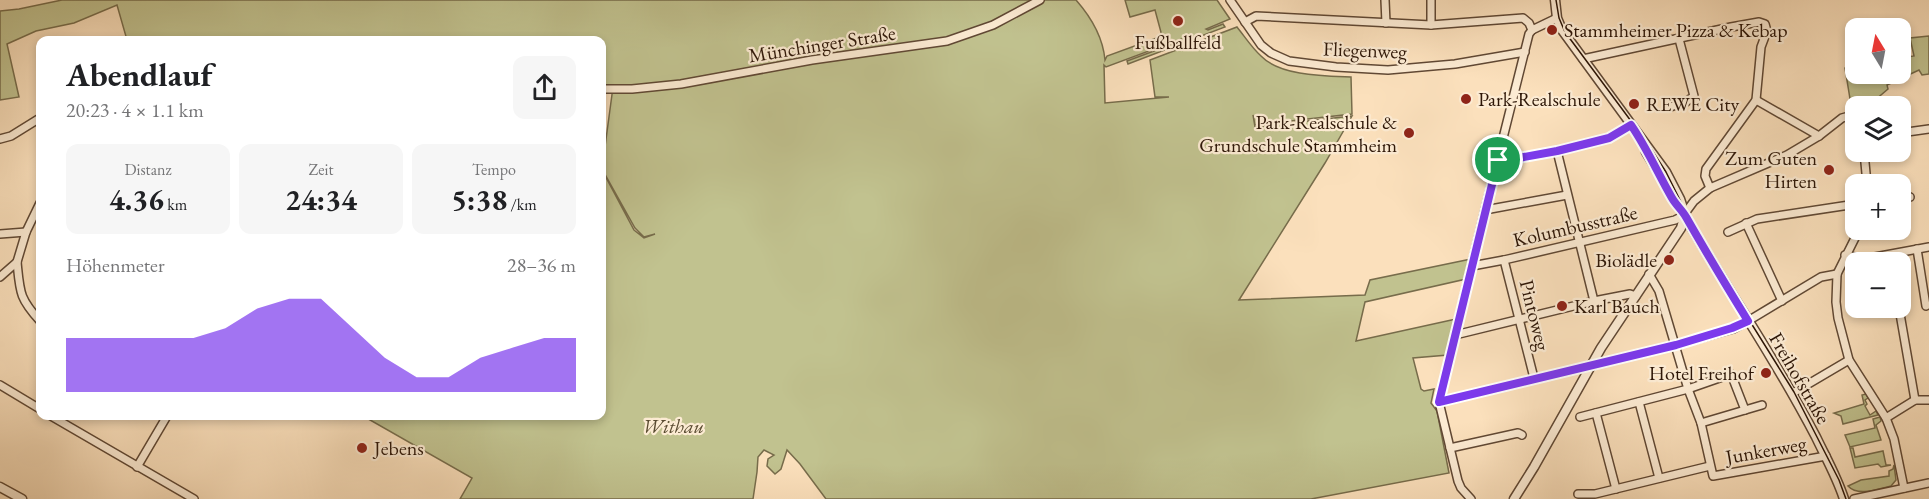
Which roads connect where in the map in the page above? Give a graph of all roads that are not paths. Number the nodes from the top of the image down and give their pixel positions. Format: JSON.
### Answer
{"nodes":[{"id":1,"x":1040,"y":0,"type":"edge"},
{"id":2,"x":1230,"y":0,"type":"edge"},
{"id":3,"x":1385,"y":0,"type":"edge"},
{"id":4,"x":1431,"y":0,"type":"edge"},
{"id":5,"x":1555,"y":0,"type":"edge"},
{"id":6,"x":1557,"y":18,"type":"junction"},
{"id":7,"x":1245,"y":22,"type":"junction"},
{"id":8,"x":1386,"y":23,"type":"junction"},
{"id":9,"x":1431,"y":25,"type":"junction"},
{"id":10,"x":1532,"y":30,"type":"junction"},
{"id":11,"x":1679,"y":39,"type":"junction"},
{"id":12,"x":1525,"y":52,"type":"junction"},
{"id":13,"x":1583,"y":59,"type":"junction"},
{"id":14,"x":606,"y":89,"type":"edge"},
{"id":15,"x":1756,"y":100,"type":"junction"},
{"id":16,"x":1667,"y":108,"type":"dead end"},
{"id":17,"x":1845,"y":117,"type":"edge"},
{"id":18,"x":36,"y":120,"type":"edge"},
{"id":19,"x":1631,"y":125,"type":"junction"},
{"id":20,"x":1929,"y":129,"type":"edge"},
{"id":21,"x":1911,"y":131,"type":"edge"},
{"id":22,"x":1819,"y":136,"type":"junction"},
{"id":23,"x":0,"y":139,"type":"edge"},
{"id":24,"x":1557,"y":151,"type":"junction"},
{"id":25,"x":1498,"y":160,"type":"junction"},
{"id":26,"x":1710,"y":188,"type":"junction"},
{"id":27,"x":1567,"y":195,"type":"junction"},
{"id":28,"x":1845,"y":206,"type":"edge"},
{"id":29,"x":1485,"y":210,"type":"junction"},
{"id":30,"x":36,"y":211,"type":"edge"},
{"id":31,"x":1685,"y":214,"type":"junction"},
{"id":32,"x":1746,"y":223,"type":"junction"},
{"id":33,"x":1691,"y":227,"type":"junction"},
{"id":34,"x":1681,"y":228,"type":"junction"},
{"id":35,"x":26,"y":232,"type":"junction"},
{"id":36,"x":1728,"y":232,"type":"dead end"},
{"id":37,"x":0,"y":234,"type":"edge"},
{"id":38,"x":1579,"y":242,"type":"junction"},
{"id":39,"x":1929,"y":246,"type":"edge"},
{"id":40,"x":1917,"y":249,"type":"junction"},
{"id":41,"x":1909,"y":252,"type":"edge"},
{"id":42,"x":1845,"y":255,"type":"edge"},
{"id":43,"x":1504,"y":260,"type":"junction"},
{"id":44,"x":17,"y":262,"type":"junction"},
{"id":45,"x":1472,"y":266,"type":"junction"},
{"id":46,"x":1649,"y":274,"type":"junction"},
{"id":47,"x":1836,"y":274,"type":"junction"},
{"id":48,"x":0,"y":278,"type":"edge"},
{"id":49,"x":1636,"y":296,"type":"junction"},
{"id":50,"x":1594,"y":301,"type":"junction"},
{"id":51,"x":1782,"y":301,"type":"junction"},
{"id":52,"x":1926,"y":306,"type":"dead end"},
{"id":53,"x":36,"y":316,"type":"edge"},
{"id":54,"x":1901,"y":318,"type":"edge"},
{"id":55,"x":1520,"y":320,"type":"junction"},
{"id":56,"x":1748,"y":321,"type":"junction"},
{"id":57,"x":1455,"y":335,"type":"junction"},
{"id":58,"x":1676,"y":345,"type":"junction"},
{"id":59,"x":1849,"y":360,"type":"junction"},
{"id":60,"x":1592,"y":365,"type":"junction"},
{"id":61,"x":1534,"y":378,"type":"junction"},
{"id":62,"x":0,"y":385,"type":"edge"},
{"id":63,"x":1688,"y":389,"type":"junction"},
{"id":64,"x":1792,"y":393,"type":"junction"},
{"id":65,"x":1915,"y":399,"type":"junction"},
{"id":66,"x":1929,"y":400,"type":"edge"},
{"id":67,"x":1439,"y":402,"type":"junction"},
{"id":68,"x":1639,"y":402,"type":"junction"},
{"id":69,"x":1762,"y":405,"type":"dead end"},
{"id":70,"x":36,"y":407,"type":"edge"},
{"id":71,"x":1745,"y":410,"type":"junction"},
{"id":72,"x":1596,"y":413,"type":"junction"},
{"id":73,"x":1580,"y":417,"type":"dead end"},
{"id":74,"x":1886,"y":418,"type":"junction"},
{"id":75,"x":58,"y":420,"type":"edge"},
{"id":76,"x":165,"y":420,"type":"edge"},
{"id":77,"x":1701,"y":423,"type":"junction"},
{"id":78,"x":1522,"y":435,"type":"dead end"},
{"id":79,"x":1450,"y":448,"type":"junction"},
{"id":80,"x":1826,"y":456,"type":"junction"},
{"id":81,"x":1710,"y":466,"type":"junction"},
{"id":82,"x":137,"y":467,"type":"junction"},
{"id":83,"x":1659,"y":478,"type":"junction"},
{"id":84,"x":1929,"y":483,"type":"edge"},
{"id":85,"x":0,"y":487,"type":"edge"},
{"id":86,"x":1904,"y":488,"type":"junction"},
{"id":87,"x":1616,"y":489,"type":"junction"},
{"id":88,"x":1578,"y":494,"type":"dead end"},
{"id":89,"x":22,"y":499,"type":"edge"},
{"id":90,"x":194,"y":499,"type":"edge"},
{"id":91,"x":1471,"y":499,"type":"edge"},
{"id":92,"x":1514,"y":499,"type":"edge"},
{"id":93,"x":1844,"y":499,"type":"edge"},
{"id":94,"x":1854,"y":499,"type":"edge"}],
"edges":[{"from":1,"to":14,"type":"street","name":"Münchinger Straße"},
{"from":2,"to":7,"type":"street","name":"Fliegenweg"},
{"from":3,"to":8,"type":"street"},
{"from":4,"to":9,"type":"street"},
{"from":5,"to":6,"type":"street","name":"Freihofstraße"},
{"from":6,"to":10,"type":"street"},
{"from":6,"to":13,"type":"street","name":"Freihofstraße"},
{"from":7,"to":8,"type":"street"},
{"from":7,"to":12,"type":"street","name":"Fliegenweg"},
{"from":8,"to":9,"type":"street"},
{"from":9,"to":10,"type":"street"},
{"from":10,"to":12,"type":"street"},
{"from":11,"to":13,"type":"street"},
{"from":11,"to":15,"type":"street"},
{"from":11,"to":16,"type":"street"},
{"from":12,"to":25,"type":"street"},
{"from":13,"to":19,"type":"street","name":"Freihofstraße"},
{"from":15,"to":22,"type":"street"},
{"from":15,"to":26,"type":"street"},
{"from":17,"to":22,"type":"street"},
{"from":18,"to":23,"type":"street"},
{"from":19,"to":24,"type":"street"},
{"from":19,"to":31,"type":"street","name":"Freihofstraße"},
{"from":20,"to":21,"type":"street"},
{"from":22,"to":26,"type":"street"},
{"from":24,"to":25,"type":"street"},
{"from":24,"to":27,"type":"street"},
{"from":25,"to":29,"type":"street"},
{"from":26,"to":31,"type":"street"},
{"from":27,"to":29,"type":"street"},
{"from":27,"to":38,"type":"street"},
{"from":28,"to":32,"type":"street"},
{"from":29,"to":45,"type":"street"},
{"from":30,"to":35,"type":"street"},
{"from":31,"to":33,"type":"street","name":"Freihofstraße"},
{"from":31,"to":34,"type":"street"},
{"from":31,"to":38,"type":"street","name":"Kolumbusstraße"},
{"from":32,"to":36,"type":"street"},
{"from":32,"to":51,"type":"street"},
{"from":33,"to":34,"type":"street"},
{"from":33,"to":56,"type":"street","name":"Freihofstraße"},
{"from":34,"to":46,"type":"street"},
{"from":35,"to":37,"type":"street"},
{"from":35,"to":44,"type":"street"},
{"from":38,"to":43,"type":"street","name":"Kolumbusstraße"},
{"from":38,"to":50,"type":"street"},
{"from":39,"to":40,"type":"street"},
{"from":40,"to":41,"type":"street"},
{"from":40,"to":52,"type":"street"},
{"from":42,"to":47,"type":"street"},
{"from":43,"to":45,"type":"street","name":"Kolumbusstraße"},
{"from":43,"to":55,"type":"street","name":"Pintoweg"},
{"from":44,"to":48,"type":"street"},
{"from":44,"to":53,"type":"street"},
{"from":45,"to":57,"type":"street"},
{"from":46,"to":49,"type":"street"},
{"from":46,"to":58,"type":"street"},
{"from":47,"to":51,"type":"street"},
{"from":47,"to":59,"type":"street"},
{"from":49,"to":50,"type":"street"},
{"from":49,"to":60,"type":"street"},
{"from":50,"to":55,"type":"street"},
{"from":51,"to":56,"type":"street"},
{"from":54,"to":65,"type":"street"},
{"from":55,"to":57,"type":"street"},
{"from":55,"to":61,"type":"street","name":"Pintoweg"},
{"from":56,"to":58,"type":"street"},
{"from":56,"to":64,"type":"street","name":"Freihofstraße"},
{"from":57,"to":67,"type":"street"},
{"from":58,"to":60,"type":"street"},
{"from":58,"to":63,"type":"street"},
{"from":59,"to":64,"type":"street"},
{"from":59,"to":74,"type":"street"},
{"from":60,"to":61,"type":"street"},
{"from":60,"to":92,"type":"street"},
{"from":61,"to":67,"type":"street"},
{"from":62,"to":70,"type":"street"},
{"from":63,"to":68,"type":"street"},
{"from":63,"to":71,"type":"street"},
{"from":63,"to":77,"type":"street"},
{"from":64,"to":80,"type":"street","name":"Freihofstraße"},
{"from":65,"to":66,"type":"street"},
{"from":65,"to":74,"type":"street"},
{"from":67,"to":79,"type":"street"},
{"from":68,"to":72,"type":"street"},
{"from":68,"to":83,"type":"street"},
{"from":69,"to":71,"type":"street"},
{"from":71,"to":77,"type":"street"},
{"from":72,"to":73,"type":"street"},
{"from":72,"to":87,"type":"street"},
{"from":74,"to":86,"type":"street"},
{"from":75,"to":82,"type":"street"},
{"from":76,"to":82,"type":"street"},
{"from":77,"to":81,"type":"street"},
{"from":78,"to":79,"type":"street"},
{"from":79,"to":91,"type":"street"},
{"from":80,"to":81,"type":"street","name":"Junkerweg"},
{"from":80,"to":93,"type":"street","name":"Freihofstraße"},
{"from":81,"to":83,"type":"street"},
{"from":82,"to":90,"type":"street"},
{"from":83,"to":87,"type":"street"},
{"from":84,"to":86,"type":"street"},
{"from":85,"to":89,"type":"street"},
{"from":86,"to":94,"type":"street"},
{"from":87,"to":88,"type":"street"}]}
